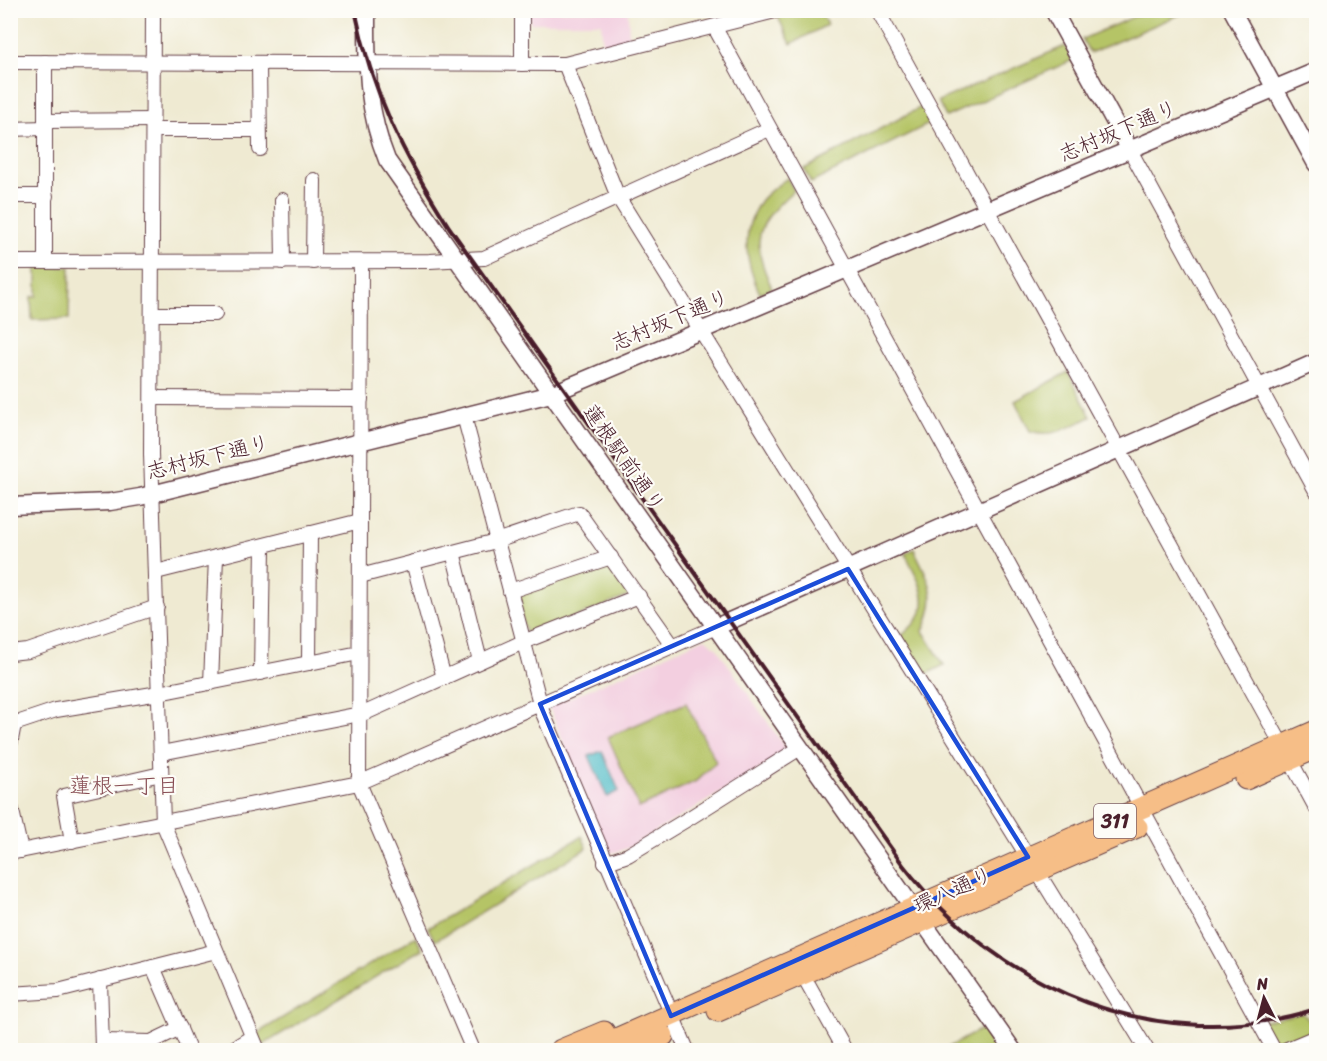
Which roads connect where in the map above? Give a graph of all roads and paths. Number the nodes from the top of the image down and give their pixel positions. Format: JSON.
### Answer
{"nodes":[{"id":1,"x":153,"y":10,"type":"edge"},
{"id":2,"x":367,"y":10,"type":"edge"},
{"id":3,"x":522,"y":10,"type":"edge"},
{"id":4,"x":779,"y":10,"type":"edge"},
{"id":5,"x":878,"y":10,"type":"edge"},
{"id":6,"x":1053,"y":10,"type":"edge"},
{"id":7,"x":1232,"y":10,"type":"edge"},
{"id":8,"x":715,"y":28,"type":"junction"},
{"id":9,"x":10,"y":62,"type":"edge"},
{"id":10,"x":45,"y":62,"type":"junction"},
{"id":11,"x":152,"y":63,"type":"junction"},
{"id":12,"x":259,"y":63,"type":"junction"},
{"id":13,"x":367,"y":64,"type":"junction"},
{"id":14,"x":522,"y":64,"type":"junction"},
{"id":15,"x":565,"y":64,"type":"junction"},
{"id":16,"x":1317,"y":71,"type":"edge"},
{"id":17,"x":1275,"y":89,"type":"junction"},
{"id":18,"x":45,"y":125,"type":"junction"},
{"id":19,"x":153,"y":125,"type":"junction"},
{"id":20,"x":10,"y":129,"type":"edge"},
{"id":21,"x":769,"y":129,"type":"junction"},
{"id":22,"x":259,"y":130,"type":"junction"},
{"id":23,"x":260,"y":149,"type":"dead end"},
{"id":24,"x":1130,"y":150,"type":"junction"},
{"id":25,"x":1317,"y":164,"type":"edge"},
{"id":26,"x":314,"y":180,"type":"dead end"},
{"id":27,"x":10,"y":196,"type":"edge"},
{"id":28,"x":46,"y":196,"type":"junction"},
{"id":29,"x":618,"y":197,"type":"junction"},
{"id":30,"x":282,"y":200,"type":"dead end"},
{"id":31,"x":988,"y":210,"type":"junction"},
{"id":32,"x":458,"y":261,"type":"junction"},
{"id":33,"x":10,"y":262,"type":"edge"},
{"id":34,"x":45,"y":262,"type":"junction"},
{"id":35,"x":152,"y":262,"type":"junction"},
{"id":36,"x":283,"y":262,"type":"junction"},
{"id":37,"x":313,"y":262,"type":"junction"},
{"id":38,"x":361,"y":262,"type":"junction"},
{"id":39,"x":846,"y":271,"type":"junction"},
{"id":40,"x":152,"y":314,"type":"junction"},
{"id":41,"x":215,"y":314,"type":"dead end"},
{"id":42,"x":701,"y":332,"type":"junction"},
{"id":43,"x":1317,"y":362,"type":"edge"},
{"id":44,"x":1260,"y":387,"type":"junction"},
{"id":45,"x":552,"y":394,"type":"junction"},
{"id":46,"x":152,"y":398,"type":"junction"},
{"id":47,"x":361,"y":399,"type":"junction"},
{"id":48,"x":464,"y":416,"type":"junction"},
{"id":49,"x":359,"y":442,"type":"junction"},
{"id":50,"x":1119,"y":449,"type":"junction"},
{"id":51,"x":1317,"y":491,"type":"edge"},
{"id":52,"x":152,"y":494,"type":"junction"},
{"id":53,"x":10,"y":506,"type":"edge"},
{"id":54,"x":979,"y":511,"type":"junction"},
{"id":55,"x":360,"y":521,"type":"junction"},
{"id":56,"x":310,"y":533,"type":"junction"},
{"id":57,"x":496,"y":541,"type":"junction"},
{"id":58,"x":263,"y":546,"type":"junction"},
{"id":59,"x":453,"y":552,"type":"junction"},
{"id":60,"x":216,"y":557,"type":"junction"},
{"id":61,"x":611,"y":557,"type":"junction"},
{"id":62,"x":413,"y":562,"type":"junction"},
{"id":63,"x":848,"y":569,"type":"junction"},
{"id":64,"x":156,"y":572,"type":"junction"},
{"id":65,"x":360,"y":576,"type":"junction"},
{"id":66,"x":510,"y":591,"type":"junction"},
{"id":67,"x":639,"y":596,"type":"junction"},
{"id":68,"x":157,"y":607,"type":"junction"},
{"id":69,"x":716,"y":627,"type":"junction"},
{"id":70,"x":523,"y":642,"type":"junction"},
{"id":71,"x":673,"y":646,"type":"junction"},
{"id":72,"x":10,"y":653,"type":"edge"},
{"id":73,"x":359,"y":653,"type":"junction"},
{"id":74,"x":480,"y":661,"type":"junction"},
{"id":75,"x":309,"y":663,"type":"junction"},
{"id":76,"x":261,"y":673,"type":"junction"},
{"id":77,"x":444,"y":678,"type":"junction"},
{"id":78,"x":212,"y":683,"type":"junction"},
{"id":79,"x":159,"y":693,"type":"junction"},
{"id":80,"x":540,"y":704,"type":"junction"},
{"id":81,"x":358,"y":713,"type":"junction"},
{"id":82,"x":1317,"y":731,"type":"edge"},
{"id":83,"x":10,"y":745,"type":"edge"},
{"id":84,"x":800,"y":748,"type":"junction"},
{"id":85,"x":1317,"y":748,"type":"edge"},
{"id":86,"x":161,"y":753,"type":"junction"},
{"id":87,"x":1286,"y":753,"type":"junction"},
{"id":88,"x":161,"y":774,"type":"junction"},
{"id":89,"x":359,"y":783,"type":"junction"},
{"id":90,"x":10,"y":802,"type":"edge"},
{"id":91,"x":1317,"y":808,"type":"edge"},
{"id":92,"x":1145,"y":815,"type":"junction"},
{"id":93,"x":163,"y":823,"type":"junction"},
{"id":94,"x":72,"y":841,"type":"junction"},
{"id":95,"x":16,"y":852,"type":"edge"},
{"id":96,"x":605,"y":863,"type":"junction"},
{"id":97,"x":1032,"y":864,"type":"junction"},
{"id":98,"x":918,"y":915,"type":"junction"},
{"id":99,"x":216,"y":951,"type":"junction"},
{"id":100,"x":153,"y":967,"type":"junction"},
{"id":101,"x":803,"y":975,"type":"junction"},
{"id":102,"x":100,"y":980,"type":"junction"},
{"id":103,"x":10,"y":994,"type":"edge"},
{"id":104,"x":673,"y":1026,"type":"junction"},
{"id":105,"x":180,"y":1028,"type":"junction"},
{"id":106,"x":1317,"y":1037,"type":"edge"},
{"id":107,"x":255,"y":1044,"type":"edge"},
{"id":108,"x":102,"y":1046,"type":"edge"},
{"id":109,"x":189,"y":1050,"type":"edge"},
{"id":110,"x":231,"y":1050,"type":"edge"},
{"id":111,"x":473,"y":1050,"type":"edge"},
{"id":112,"x":561,"y":1050,"type":"edge"},
{"id":113,"x":591,"y":1050,"type":"edge"},
{"id":114,"x":628,"y":1050,"type":"edge"},
{"id":115,"x":645,"y":1050,"type":"edge"},
{"id":116,"x":687,"y":1050,"type":"edge"},
{"id":117,"x":845,"y":1050,"type":"edge"},
{"id":118,"x":1013,"y":1050,"type":"edge"},
{"id":119,"x":1147,"y":1050,"type":"edge"},
{"id":120,"x":1274,"y":1050,"type":"edge"},
{"id":121,"x":1285,"y":1050,"type":"edge"}],
"edges":[{"from":1,"to":11,"type":"street"},
{"from":2,"to":13,"type":"street","name":"蓮根駅前通り"},
{"from":3,"to":14,"type":"street"},
{"from":4,"to":8,"type":"street"},
{"from":5,"to":31,"type":"street"},
{"from":6,"to":24,"type":"street"},
{"from":7,"to":17,"type":"street"},
{"from":8,"to":15,"type":"street"},
{"from":8,"to":21,"type":"street"},
{"from":9,"to":10,"type":"street"},
{"from":10,"to":11,"type":"street"},
{"from":10,"to":18,"type":"street"},
{"from":11,"to":12,"type":"street"},
{"from":11,"to":19,"type":"street"},
{"from":12,"to":13,"type":"street"},
{"from":12,"to":22,"type":"street"},
{"from":13,"to":14,"type":"street"},
{"from":13,"to":32,"type":"street","name":"蓮根駅前通り"},
{"from":14,"to":15,"type":"street"},
{"from":15,"to":29,"type":"street"},
{"from":16,"to":17,"type":"street","name":"志村坂下通り"},
{"from":17,"to":24,"type":"street","name":"志村坂下通り"},
{"from":17,"to":25,"type":"street"},
{"from":18,"to":19,"type":"street"},
{"from":18,"to":20,"type":"street"},
{"from":18,"to":28,"type":"street"},
{"from":19,"to":22,"type":"street"},
{"from":19,"to":35,"type":"street"},
{"from":21,"to":29,"type":"street"},
{"from":21,"to":39,"type":"street"},
{"from":22,"to":23,"type":"street"},
{"from":24,"to":31,"type":"street","name":"志村坂下通り"},
{"from":24,"to":44,"type":"street"},
{"from":26,"to":37,"type":"street"},
{"from":27,"to":28,"type":"street"},
{"from":28,"to":34,"type":"street"},
{"from":29,"to":32,"type":"street"},
{"from":29,"to":42,"type":"street"},
{"from":30,"to":36,"type":"street"},
{"from":31,"to":39,"type":"street","name":"志村坂下通り"},
{"from":31,"to":50,"type":"street"},
{"from":32,"to":38,"type":"street"},
{"from":32,"to":45,"type":"street","name":"蓮根駅前通り"},
{"from":33,"to":34,"type":"street"},
{"from":34,"to":35,"type":"street"},
{"from":35,"to":36,"type":"street"},
{"from":35,"to":40,"type":"street"},
{"from":36,"to":37,"type":"street"},
{"from":37,"to":38,"type":"street"},
{"from":38,"to":47,"type":"street"},
{"from":39,"to":42,"type":"street","name":"志村坂下通り"},
{"from":39,"to":54,"type":"street"},
{"from":40,"to":41,"type":"street"},
{"from":40,"to":46,"type":"street"},
{"from":42,"to":45,"type":"street","name":"志村坂下通り"},
{"from":42,"to":63,"type":"street"},
{"from":43,"to":44,"type":"street"},
{"from":44,"to":50,"type":"street"},
{"from":44,"to":51,"type":"street"},
{"from":45,"to":48,"type":"street","name":"志村坂下通り"},
{"from":45,"to":69,"type":"street","name":"蓮根駅前通り"},
{"from":46,"to":47,"type":"street"},
{"from":46,"to":52,"type":"street"},
{"from":47,"to":49,"type":"street"},
{"from":48,"to":49,"type":"street","name":"志村坂下通り"},
{"from":48,"to":57,"type":"street"},
{"from":49,"to":52,"type":"street","name":"志村坂下通り"},
{"from":49,"to":55,"type":"street"},
{"from":50,"to":54,"type":"street"},
{"from":50,"to":87,"type":"street"},
{"from":52,"to":53,"type":"street","name":"志村坂下通り"},
{"from":52,"to":64,"type":"street"},
{"from":54,"to":63,"type":"street"},
{"from":54,"to":92,"type":"street"},
{"from":55,"to":56,"type":"street"},
{"from":55,"to":65,"type":"street"},
{"from":56,"to":58,"type":"street"},
{"from":56,"to":75,"type":"street"},
{"from":57,"to":59,"type":"street"},
{"from":57,"to":61,"type":"street"},
{"from":57,"to":66,"type":"street"},
{"from":58,"to":60,"type":"street"},
{"from":58,"to":76,"type":"street"},
{"from":59,"to":62,"type":"street"},
{"from":59,"to":74,"type":"street"},
{"from":60,"to":64,"type":"street"},
{"from":60,"to":78,"type":"street"},
{"from":61,"to":66,"type":"street"},
{"from":61,"to":67,"type":"street"},
{"from":62,"to":65,"type":"street"},
{"from":62,"to":77,"type":"street"},
{"from":63,"to":69,"type":"street"},
{"from":63,"to":97,"type":"street"},
{"from":64,"to":68,"type":"street"},
{"from":65,"to":73,"type":"street"},
{"from":66,"to":70,"type":"street"},
{"from":67,"to":70,"type":"street"},
{"from":67,"to":71,"type":"street"},
{"from":68,"to":72,"type":"street"},
{"from":68,"to":79,"type":"street"},
{"from":69,"to":71,"type":"street"},
{"from":69,"to":84,"type":"street","name":"蓮根駅前通り"},
{"from":70,"to":74,"type":"street"},
{"from":70,"to":80,"type":"street"},
{"from":71,"to":80,"type":"street"},
{"from":73,"to":75,"type":"street"},
{"from":73,"to":81,"type":"street"},
{"from":74,"to":77,"type":"street"},
{"from":75,"to":76,"type":"street"},
{"from":76,"to":78,"type":"street"},
{"from":77,"to":81,"type":"street"},
{"from":78,"to":79,"type":"street"},
{"from":79,"to":83,"type":"street"},
{"from":79,"to":86,"type":"street"},
{"from":80,"to":89,"type":"street"},
{"from":80,"to":96,"type":"street"},
{"from":81,"to":86,"type":"street"},
{"from":81,"to":89,"type":"street"},
{"from":82,"to":87,"type":"main road","name":"環八通り","number":"311"},
{"from":84,"to":96,"type":"street"},
{"from":84,"to":98,"type":"street","name":"蓮根駅前通り"},
{"from":85,"to":87,"type":"main road","name":"環八通り","number":"311"},
{"from":86,"to":88,"type":"street"},
{"from":87,"to":91,"type":"street"},
{"from":87,"to":92,"type":"main road","name":"環八通り","number":"311"},
{"from":88,"to":93,"type":"street"},
{"from":88,"to":94,"type":"street"},
{"from":89,"to":93,"type":"street"},
{"from":89,"to":111,"type":"street"},
{"from":90,"to":95,"type":"street"},
{"from":92,"to":97,"type":"main road","name":"環八通り","number":"311"},
{"from":92,"to":120,"type":"street"},
{"from":93,"to":94,"type":"street"},
{"from":93,"to":99,"type":"street"},
{"from":94,"to":95,"type":"street"},
{"from":96,"to":104,"type":"street"},
{"from":97,"to":98,"type":"main road","name":"環八通り","number":"311"},
{"from":97,"to":119,"type":"street"},
{"from":98,"to":101,"type":"main road","name":"環八通り","number":"311"},
{"from":98,"to":104,"type":"main road","name":"環八通り","number":"311"},
{"from":98,"to":118,"type":"street","name":"蓮根駅前通り"},
{"from":99,"to":100,"type":"street"},
{"from":99,"to":107,"type":"street"},
{"from":100,"to":102,"type":"street"},
{"from":100,"to":105,"type":"street"},
{"from":101,"to":104,"type":"main road","name":"環八通り","number":"311"},
{"from":101,"to":117,"type":"street"},
{"from":102,"to":103,"type":"street"},
{"from":102,"to":108,"type":"street"},
{"from":104,"to":112,"type":"main road"},
{"from":104,"to":113,"type":"main road","name":"環八通り","number":"311"},
{"from":104,"to":114,"type":"main road","name":"環八通り","number":"311"},
{"from":104,"to":115,"type":"main road"},
{"from":104,"to":116,"type":"street"},
{"from":105,"to":108,"type":"street"},
{"from":105,"to":109,"type":"street"},
{"from":106,"to":121,"type":"street"},
{"from":107,"to":110,"type":"street"}]}
